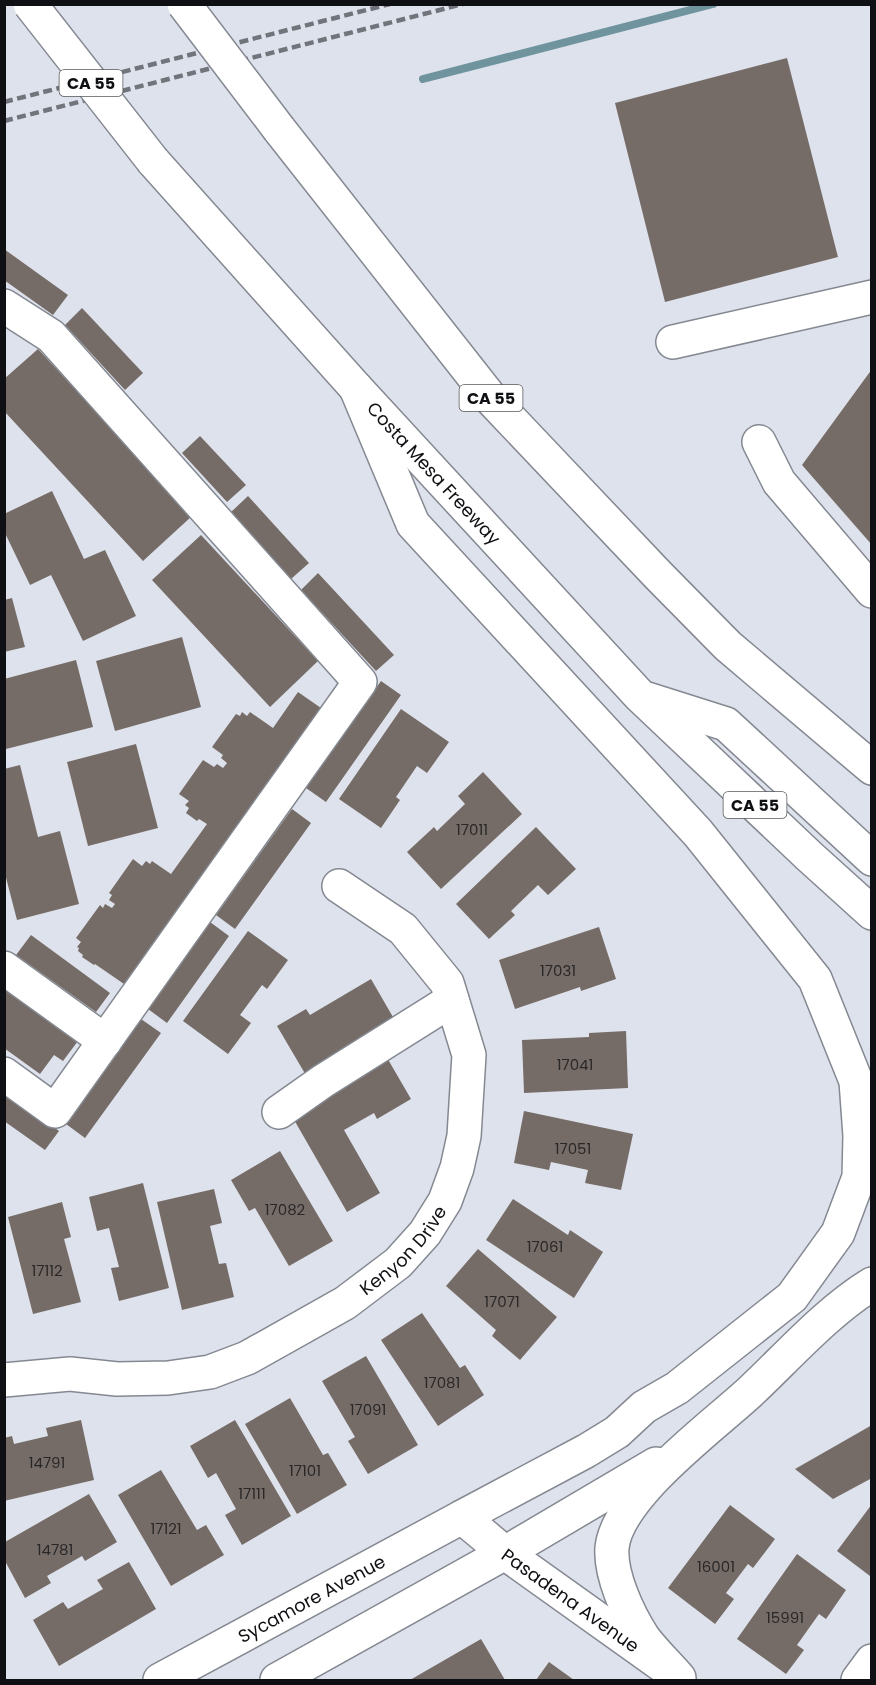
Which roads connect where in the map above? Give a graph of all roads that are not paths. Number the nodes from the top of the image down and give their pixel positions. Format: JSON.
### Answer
{"nodes":[{"id":1,"x":30,"y":4,"type":"edge"},
{"id":2,"x":184,"y":4,"type":"edge"},
{"id":3,"x":872,"y":297,"type":"edge"},
{"id":4,"x":4,"y":306,"type":"edge"},
{"id":5,"x":673,"y":342,"type":"dead end"},
{"id":6,"x":356,"y":388,"type":"junction"},
{"id":7,"x":759,"y":442,"type":"dead end"},
{"id":8,"x":872,"y":591,"type":"edge"},
{"id":9,"x":728,"y":646,"type":"junction"},
{"id":10,"x":640,"y":696,"type":"junction"},
{"id":11,"x":872,"y":744,"type":"edge"},
{"id":12,"x":872,"y":768,"type":"edge"},
{"id":13,"x":872,"y":859,"type":"edge"},
{"id":14,"x":339,"y":886,"type":"dead end"},
{"id":15,"x":872,"y":913,"type":"edge"},
{"id":16,"x":4,"y":968,"type":"edge"},
{"id":17,"x":452,"y":999,"type":"junction"},
{"id":18,"x":105,"y":1041,"type":"junction"},
{"id":19,"x":4,"y":1074,"type":"edge"},
{"id":20,"x":279,"y":1112,"type":"dead end"},
{"id":21,"x":872,"y":1284,"type":"edge"},
{"id":22,"x":4,"y":1380,"type":"edge"},
{"id":23,"x":684,"y":1447,"type":"junction"},
{"id":24,"x":462,"y":1517,"type":"junction"},
{"id":25,"x":505,"y":1553,"type":"junction"},
{"id":26,"x":872,"y":1661,"type":"edge"},
{"id":27,"x":681,"y":1679,"type":"edge"},
{"id":28,"x":160,"y":1680,"type":"edge"},
{"id":29,"x":277,"y":1680,"type":"edge"},
{"id":30,"x":858,"y":1680,"type":"edge"}],
"edges":[{"from":1,"to":6,"type":"main road","name":"Costa Mesa Freeway","number":"CA 55","bridge":true},
{"from":2,"to":9,"type":"main road","number":"CA 55","bridge":true},
{"from":3,"to":5,"type":"main road"},
{"from":4,"to":18,"type":"main road"},
{"from":6,"to":10,"type":"main road","name":"Costa Mesa Freeway","number":"CA 55"},
{"from":6,"to":24,"type":"main road","name":"Sycamore Avenue"},
{"from":7,"to":8,"type":"main road"},
{"from":9,"to":11,"type":"main road"},
{"from":9,"to":12,"type":"main road","number":"CA 55"},
{"from":10,"to":13,"type":"main road","number":"CA 55"},
{"from":10,"to":15,"type":"main road","name":"Costa Mesa Freeway","number":"CA 55"},
{"from":14,"to":17,"type":"main road","name":"Kenyon Drive"},
{"from":16,"to":18,"type":"main road"},
{"from":17,"to":20,"type":"main road"},
{"from":17,"to":22,"type":"main road","name":"Kenyon Drive"},
{"from":18,"to":19,"type":"main road"},
{"from":21,"to":23,"type":"main road"},
{"from":23,"to":25,"type":"main road"},
{"from":23,"to":27,"type":"main road"},
{"from":24,"to":25,"type":"main road","name":"Pasadena Avenue"},
{"from":24,"to":28,"type":"main road","name":"Sycamore Avenue"},
{"from":25,"to":27,"type":"main road","name":"Pasadena Avenue"},
{"from":25,"to":29,"type":"main road"},
{"from":26,"to":30,"type":"main road"}]}
